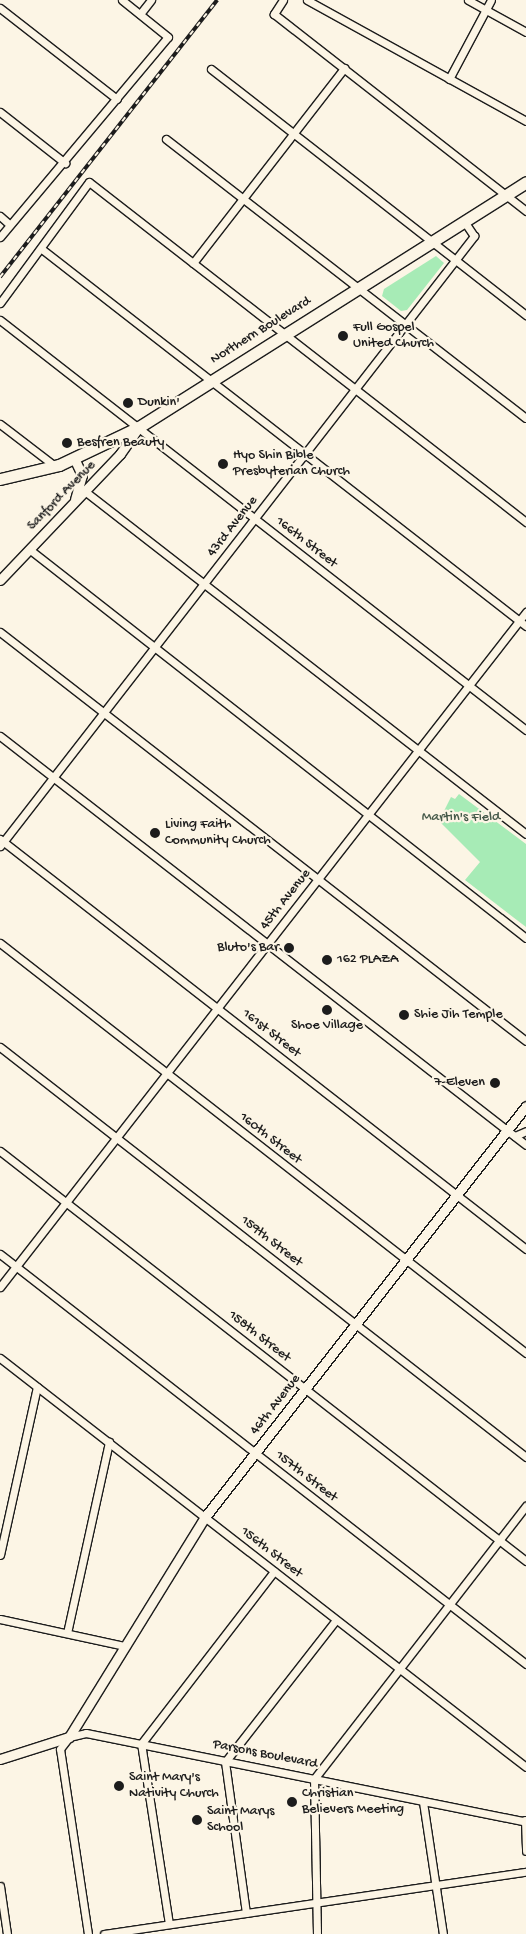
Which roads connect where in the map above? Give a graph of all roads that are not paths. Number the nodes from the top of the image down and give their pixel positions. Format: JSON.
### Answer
{"nodes":[{"id":1,"x":122,"y":0,"type":"edge"},
{"id":2,"x":151,"y":0,"type":"edge"},
{"id":3,"x":283,"y":0,"type":"edge"},
{"id":4,"x":308,"y":0,"type":"edge"},
{"id":5,"x":468,"y":0,"type":"edge"},
{"id":6,"x":491,"y":0,"type":"edge"},
{"id":7,"x":0,"y":8,"type":"edge"},
{"id":8,"x":486,"y":10,"type":"junction"},
{"id":9,"x":140,"y":14,"type":"junction"},
{"id":10,"x":526,"y":32,"type":"edge"},
{"id":11,"x":344,"y":68,"type":"junction"},
{"id":12,"x":211,"y":69,"type":"dead end"},
{"id":13,"x":449,"y":79,"type":"junction"},
{"id":14,"x":117,"y":99,"type":"junction"},
{"id":15,"x":0,"y":112,"type":"edge"},
{"id":16,"x":526,"y":121,"type":"edge"},
{"id":17,"x":294,"y":134,"type":"junction"},
{"id":18,"x":166,"y":138,"type":"dead end"},
{"id":19,"x":65,"y":163,"type":"junction"},
{"id":20,"x":526,"y":182,"type":"edge"},
{"id":21,"x":506,"y":195,"type":"junction"},
{"id":22,"x":243,"y":198,"type":"junction"},
{"id":23,"x":526,"y":210,"type":"edge"},
{"id":24,"x":0,"y":216,"type":"edge"},
{"id":25,"x":464,"y":221,"type":"junction"},
{"id":26,"x":10,"y":225,"type":"junction"},
{"id":27,"x":0,"y":237,"type":"edge"},
{"id":28,"x":432,"y":241,"type":"junction"},
{"id":29,"x":43,"y":250,"type":"junction"},
{"id":30,"x":456,"y":260,"type":"junction"},
{"id":31,"x":193,"y":263,"type":"junction"},
{"id":32,"x":358,"y":288,"type":"junction"},
{"id":33,"x":0,"y":303,"type":"edge"},
{"id":34,"x":526,"y":315,"type":"edge"},
{"id":35,"x":0,"y":320,"type":"edge"},
{"id":36,"x":406,"y":325,"type":"junction"},
{"id":37,"x":285,"y":334,"type":"junction"},
{"id":38,"x":211,"y":381,"type":"junction"},
{"id":39,"x":355,"y":390,"type":"junction"},
{"id":40,"x":526,"y":418,"type":"edge"},
{"id":41,"x":0,"y":424,"type":"edge"},
{"id":42,"x":139,"y":427,"type":"junction"},
{"id":43,"x":305,"y":454,"type":"junction"},
{"id":44,"x":74,"y":458,"type":"junction"},
{"id":45,"x":57,"y":466,"type":"junction"},
{"id":46,"x":0,"y":479,"type":"edge"},
{"id":47,"x":82,"y":490,"type":"junction"},
{"id":48,"x":255,"y":519,"type":"junction"},
{"id":49,"x":526,"y":522,"type":"edge"},
{"id":50,"x":29,"y":549,"type":"junction"},
{"id":51,"x":0,"y":580,"type":"edge"},
{"id":52,"x":205,"y":583,"type":"junction"},
{"id":53,"x":526,"y":612,"type":"edge"},
{"id":54,"x":519,"y":621,"type":"junction"},
{"id":55,"x":526,"y":626,"type":"edge"},
{"id":56,"x":0,"y":632,"type":"edge"},
{"id":57,"x":155,"y":648,"type":"junction"},
{"id":58,"x":469,"y":685,"type":"junction"},
{"id":59,"x":104,"y":712,"type":"junction"},
{"id":60,"x":526,"y":730,"type":"edge"},
{"id":61,"x":0,"y":736,"type":"edge"},
{"id":62,"x":419,"y":750,"type":"junction"},
{"id":63,"x":54,"y":777,"type":"junction"},
{"id":64,"x":368,"y":815,"type":"junction"},
{"id":65,"x":526,"y":834,"type":"edge"},
{"id":66,"x":1,"y":842,"type":"edge"},
{"id":67,"x":318,"y":880,"type":"junction"},
{"id":68,"x":526,"y":938,"type":"edge"},
{"id":69,"x":0,"y":943,"type":"edge"},
{"id":70,"x":267,"y":944,"type":"junction"},
{"id":71,"x":217,"y":1008,"type":"junction"},
{"id":72,"x":526,"y":1041,"type":"edge"},
{"id":73,"x":0,"y":1047,"type":"edge"},
{"id":74,"x":167,"y":1073,"type":"junction"},
{"id":75,"x":526,"y":1106,"type":"edge"},
{"id":76,"x":526,"y":1131,"type":"edge"},
{"id":77,"x":511,"y":1134,"type":"junction"},
{"id":78,"x":116,"y":1138,"type":"junction"},
{"id":79,"x":526,"y":1145,"type":"edge"},
{"id":80,"x":0,"y":1151,"type":"edge"},
{"id":81,"x":457,"y":1195,"type":"junction"},
{"id":82,"x":66,"y":1202,"type":"junction"},
{"id":83,"x":526,"y":1249,"type":"edge"},
{"id":84,"x":0,"y":1254,"type":"edge"},
{"id":85,"x":406,"y":1260,"type":"junction"},
{"id":86,"x":16,"y":1266,"type":"junction"},
{"id":87,"x":0,"y":1287,"type":"edge"},
{"id":88,"x":356,"y":1324,"type":"junction"},
{"id":89,"x":526,"y":1353,"type":"edge"},
{"id":90,"x":0,"y":1358,"type":"edge"},
{"id":91,"x":37,"y":1387,"type":"junction"},
{"id":92,"x":306,"y":1389,"type":"junction"},
{"id":93,"x":109,"y":1442,"type":"junction"},
{"id":94,"x":256,"y":1453,"type":"junction"},
{"id":95,"x":526,"y":1457,"type":"edge"},
{"id":96,"x":526,"y":1506,"type":"edge"},
{"id":97,"x":205,"y":1517,"type":"junction"},
{"id":98,"x":500,"y":1540,"type":"junction"},
{"id":99,"x":0,"y":1555,"type":"edge"},
{"id":100,"x":526,"y":1561,"type":"edge"},
{"id":101,"x":274,"y":1571,"type":"junction"},
{"id":102,"x":450,"y":1604,"type":"junction"},
{"id":103,"x":0,"y":1619,"type":"edge"},
{"id":104,"x":336,"y":1620,"type":"junction"},
{"id":105,"x":67,"y":1633,"type":"junction"},
{"id":106,"x":125,"y":1646,"type":"junction"},
{"id":107,"x":526,"y":1664,"type":"edge"},
{"id":108,"x":399,"y":1669,"type":"junction"},
{"id":109,"x":69,"y":1737,"type":"junction"},
{"id":110,"x":140,"y":1744,"type":"junction"},
{"id":111,"x":0,"y":1759,"type":"edge"},
{"id":112,"x":225,"y":1762,"type":"junction"},
{"id":113,"x":526,"y":1767,"type":"edge"},
{"id":114,"x":314,"y":1779,"type":"junction"},
{"id":115,"x":423,"y":1802,"type":"junction"},
{"id":116,"x":525,"y":1821,"type":"edge"},
{"id":117,"x":526,"y":1851,"type":"edge"},
{"id":118,"x":526,"y":1872,"type":"edge"},
{"id":119,"x":435,"y":1884,"type":"junction"},
{"id":120,"x":0,"y":1886,"type":"edge"},
{"id":121,"x":317,"y":1902,"type":"junction"},
{"id":122,"x":246,"y":1913,"type":"junction"},
{"id":123,"x":169,"y":1924,"type":"junction"},
{"id":124,"x":7,"y":1934,"type":"edge"},
{"id":125,"x":88,"y":1934,"type":"edge"},
{"id":126,"x":104,"y":1934,"type":"edge"},
{"id":127,"x":317,"y":1934,"type":"edge"},
{"id":128,"x":442,"y":1934,"type":"edge"}],
"edges":[{"from":1,"to":9,"type":"street"},
{"from":2,"to":9,"type":"street"},
{"from":3,"to":11,"type":"street"},
{"from":4,"to":13,"type":"street"},
{"from":5,"to":8,"type":"street"},
{"from":6,"to":8,"type":"street"},
{"from":7,"to":14,"type":"street"},
{"from":8,"to":10,"type":"street"},
{"from":8,"to":13,"type":"street"},
{"from":9,"to":14,"type":"street"},
{"from":11,"to":17,"type":"street"},
{"from":11,"to":21,"type":"street"},
{"from":12,"to":17,"type":"street"},
{"from":13,"to":16,"type":"street"},
{"from":14,"to":19,"type":"street"},
{"from":15,"to":19,"type":"street"},
{"from":17,"to":22,"type":"street"},
{"from":17,"to":28,"type":"street"},
{"from":18,"to":22,"type":"street"},
{"from":19,"to":26,"type":"street"},
{"from":20,"to":21,"type":"main road","name":"Northern Boulevard"},
{"from":21,"to":23,"type":"street"},
{"from":21,"to":25,"type":"main road","name":"Northern Boulevard"},
{"from":22,"to":31,"type":"street"},
{"from":22,"to":32,"type":"street"},
{"from":24,"to":26,"type":"street"},
{"from":25,"to":28,"type":"main road","name":"Northern Boulevard"},
{"from":25,"to":30,"type":"street","name":"43rd Avenue"},
{"from":26,"to":27,"type":"street"},
{"from":28,"to":30,"type":"street"},
{"from":28,"to":32,"type":"main road","name":"Northern Boulevard"},
{"from":29,"to":31,"type":"street"},
{"from":29,"to":33,"type":"street"},
{"from":29,"to":38,"type":"street"},
{"from":30,"to":34,"type":"street"},
{"from":30,"to":36,"type":"street","name":"43rd Avenue"},
{"from":31,"to":37,"type":"street"},
{"from":32,"to":36,"type":"street"},
{"from":32,"to":37,"type":"main road","name":"Northern Boulevard"},
{"from":35,"to":42,"type":"street","name":"166th Street"},
{"from":36,"to":39,"type":"street","name":"43rd Avenue"},
{"from":36,"to":40,"type":"street"},
{"from":37,"to":38,"type":"main road","name":"Northern Boulevard"},
{"from":37,"to":39,"type":"street"},
{"from":38,"to":42,"type":"main road","name":"Northern Boulevard"},
{"from":38,"to":43,"type":"street"},
{"from":39,"to":43,"type":"street","name":"43rd Avenue"},
{"from":39,"to":49,"type":"street"},
{"from":41,"to":45,"type":"street"},
{"from":42,"to":44,"type":"main road","name":"Northern Boulevard"},
{"from":42,"to":47,"type":"street","name":"Sanford Avenue"},
{"from":42,"to":48,"type":"street","name":"166th Street"},
{"from":43,"to":48,"type":"street","name":"43rd Avenue"},
{"from":43,"to":54,"type":"street"},
{"from":44,"to":45,"type":"main road","name":"Northern Boulevard"},
{"from":44,"to":47,"type":"street"},
{"from":45,"to":46,"type":"main road","name":"Northern Boulevard"},
{"from":47,"to":50,"type":"street","name":"Sanford Avenue"},
{"from":47,"to":52,"type":"street"},
{"from":48,"to":52,"type":"street","name":"43rd Avenue"},
{"from":48,"to":58,"type":"street","name":"166th Street"},
{"from":50,"to":51,"type":"street","name":"Sanford Avenue"},
{"from":50,"to":57,"type":"street"},
{"from":52,"to":57,"type":"street","name":"43rd Avenue"},
{"from":52,"to":62,"type":"street"},
{"from":53,"to":54,"type":"street","name":"45th Avenue"},
{"from":54,"to":55,"type":"street"},
{"from":54,"to":58,"type":"street","name":"45th Avenue"},
{"from":56,"to":59,"type":"street"},
{"from":57,"to":59,"type":"street","name":"43rd Avenue"},
{"from":57,"to":64,"type":"street"},
{"from":58,"to":60,"type":"street","name":"166th Street"},
{"from":58,"to":62,"type":"street","name":"45th Avenue"},
{"from":59,"to":63,"type":"street","name":"43rd Avenue"},
{"from":59,"to":67,"type":"street"},
{"from":61,"to":63,"type":"street"},
{"from":62,"to":64,"type":"street","name":"45th Avenue"},
{"from":62,"to":65,"type":"street"},
{"from":63,"to":66,"type":"street","name":"43rd Avenue"},
{"from":63,"to":70,"type":"street"},
{"from":64,"to":67,"type":"street","name":"45th Avenue"},
{"from":64,"to":68,"type":"street"},
{"from":66,"to":71,"type":"street","name":"161st Street"},
{"from":67,"to":70,"type":"street","name":"45th Avenue"},
{"from":67,"to":72,"type":"street"},
{"from":69,"to":74,"type":"street","name":"160th Street"},
{"from":70,"to":71,"type":"street","name":"45th Avenue"},
{"from":70,"to":77,"type":"street"},
{"from":71,"to":74,"type":"street","name":"45th Avenue"},
{"from":71,"to":81,"type":"street","name":"161st Street"},
{"from":73,"to":78,"type":"street","name":"159th Street"},
{"from":74,"to":78,"type":"street","name":"45th Avenue"},
{"from":74,"to":85,"type":"street","name":"160th Street"},
{"from":75,"to":77,"type":"street","name":"46th Avenue"},
{"from":76,"to":77,"type":"street"},
{"from":77,"to":79,"type":"street"},
{"from":77,"to":81,"type":"street","name":"46th Avenue"},
{"from":78,"to":82,"type":"street","name":"45th Avenue"},
{"from":78,"to":88,"type":"street","name":"159th Street"},
{"from":80,"to":82,"type":"street","name":"158th Street"},
{"from":81,"to":83,"type":"street","name":"161st Street"},
{"from":81,"to":85,"type":"street","name":"46th Avenue"},
{"from":82,"to":86,"type":"street","name":"45th Avenue"},
{"from":82,"to":92,"type":"street","name":"158th Street"},
{"from":84,"to":86,"type":"street","name":"157th Street"},
{"from":85,"to":88,"type":"street","name":"46th Avenue"},
{"from":85,"to":89,"type":"street","name":"160th Street"},
{"from":86,"to":87,"type":"street","name":"45th Avenue"},
{"from":86,"to":94,"type":"street","name":"157th Street"},
{"from":88,"to":92,"type":"street","name":"46th Avenue"},
{"from":88,"to":95,"type":"street","name":"159th Street"},
{"from":90,"to":91,"type":"street","name":"156th Street"},
{"from":91,"to":93,"type":"street","name":"156th Street"},
{"from":91,"to":99,"type":"street"},
{"from":92,"to":94,"type":"street","name":"46th Avenue"},
{"from":92,"to":98,"type":"street","name":"158th Street"},
{"from":93,"to":97,"type":"street","name":"156th Street"},
{"from":93,"to":105,"type":"street"},
{"from":94,"to":97,"type":"street","name":"46th Avenue"},
{"from":94,"to":102,"type":"street","name":"157th Street"},
{"from":96,"to":98,"type":"street"},
{"from":97,"to":101,"type":"street","name":"156th Street"},
{"from":97,"to":106,"type":"street","name":"46th Avenue"},
{"from":98,"to":100,"type":"street","name":"158th Street"},
{"from":98,"to":102,"type":"street"},
{"from":101,"to":104,"type":"street","name":"156th Street"},
{"from":101,"to":110,"type":"street"},
{"from":102,"to":107,"type":"street","name":"157th Street"},
{"from":102,"to":108,"type":"street"},
{"from":103,"to":105,"type":"street"},
{"from":104,"to":108,"type":"street","name":"156th Street"},
{"from":104,"to":112,"type":"street"},
{"from":105,"to":106,"type":"street"},
{"from":106,"to":109,"type":"street","name":"46th Avenue"},
{"from":108,"to":113,"type":"street","name":"156th Street"},
{"from":108,"to":114,"type":"street"},
{"from":109,"to":110,"type":"street","name":"Parsons Boulevard"},
{"from":109,"to":111,"type":"street","name":"Parsons Boulevard"},
{"from":109,"to":125,"type":"street"},
{"from":110,"to":112,"type":"street","name":"Parsons Boulevard"},
{"from":110,"to":123,"type":"street"},
{"from":112,"to":114,"type":"street","name":"Parsons Boulevard"},
{"from":112,"to":122,"type":"street"},
{"from":114,"to":115,"type":"street","name":"Parsons Boulevard"},
{"from":114,"to":121,"type":"street"},
{"from":115,"to":116,"type":"street","name":"Parsons Boulevard"},
{"from":115,"to":119,"type":"street"},
{"from":116,"to":117,"type":"street"},
{"from":118,"to":119,"type":"street"},
{"from":119,"to":121,"type":"street"},
{"from":119,"to":128,"type":"street"},
{"from":120,"to":124,"type":"street"},
{"from":121,"to":122,"type":"street"},
{"from":121,"to":127,"type":"street"},
{"from":122,"to":123,"type":"street"},
{"from":123,"to":126,"type":"street"}]}
